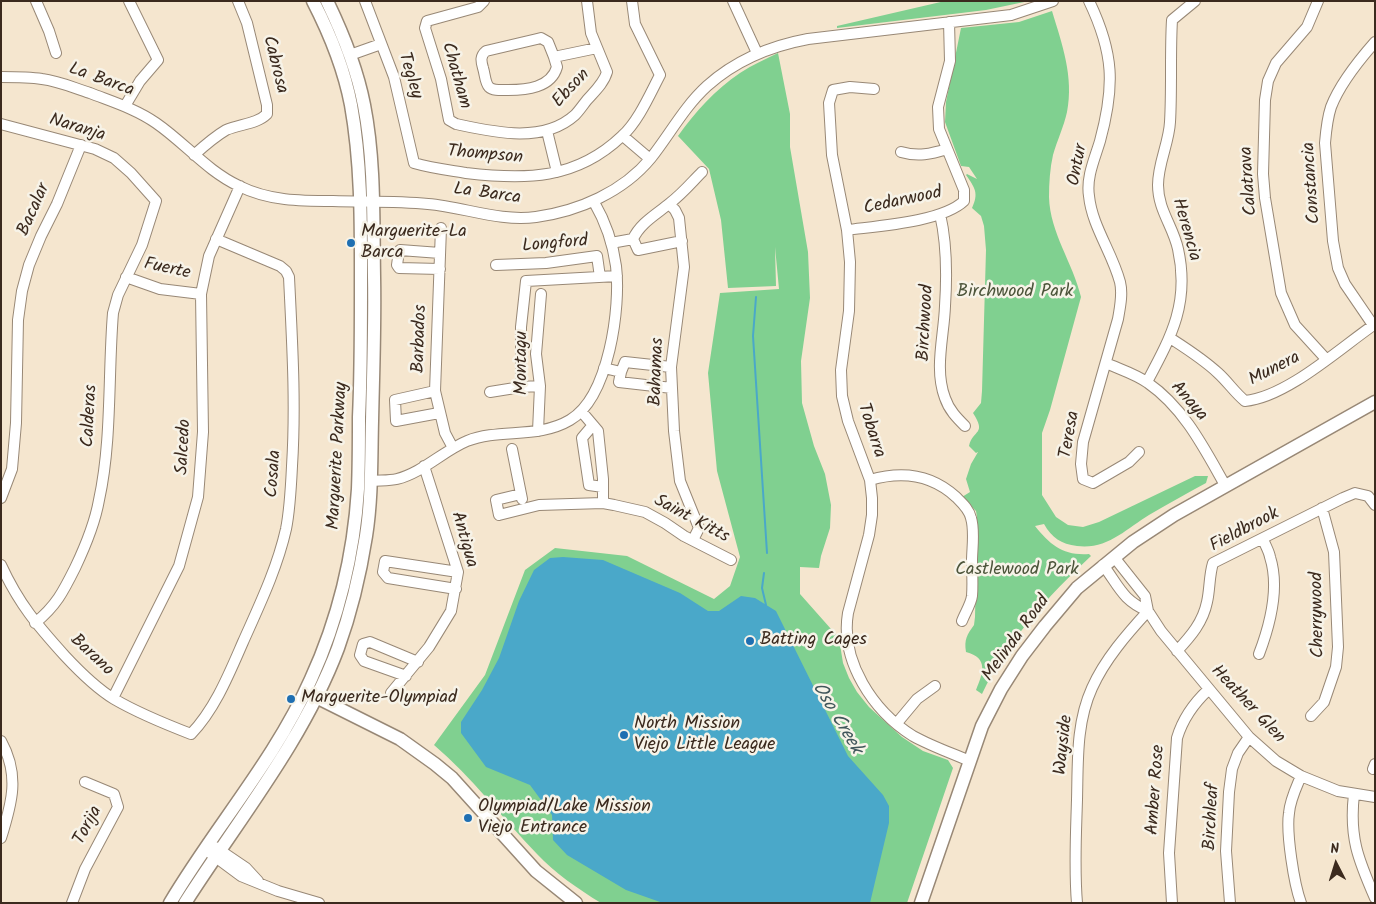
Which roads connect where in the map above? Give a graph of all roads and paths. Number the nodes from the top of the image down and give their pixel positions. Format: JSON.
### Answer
{"nodes":[{"id":1,"x":36,"y":1,"type":"edge"},
{"id":2,"x":129,"y":1,"type":"edge"},
{"id":3,"x":238,"y":1,"type":"edge"},
{"id":4,"x":312,"y":1,"type":"edge"},
{"id":5,"x":327,"y":1,"type":"edge"},
{"id":6,"x":365,"y":1,"type":"edge"},
{"id":7,"x":587,"y":1,"type":"edge"},
{"id":8,"x":632,"y":1,"type":"edge"},
{"id":9,"x":734,"y":1,"type":"edge"},
{"id":10,"x":1053,"y":1,"type":"edge"},
{"id":11,"x":1089,"y":1,"type":"edge"},
{"id":12,"x":1195,"y":1,"type":"edge"},
{"id":13,"x":1318,"y":1,"type":"edge"},
{"id":14,"x":484,"y":2,"type":"edge"},
{"id":15,"x":950,"y":22,"type":"junction"},
{"id":16,"x":1375,"y":42,"type":"edge"},
{"id":17,"x":382,"y":44,"type":"junction"},
{"id":18,"x":597,"y":48,"type":"junction"},
{"id":19,"x":56,"y":54,"type":"dead end"},
{"id":20,"x":757,"y":54,"type":"junction"},
{"id":21,"x":350,"y":55,"type":"junction"},
{"id":22,"x":554,"y":57,"type":"junction"},
{"id":23,"x":1,"y":77,"type":"edge"},
{"id":24,"x":874,"y":89,"type":"dead end"},
{"id":25,"x":125,"y":106,"type":"junction"},
{"id":26,"x":1,"y":124,"type":"edge"},
{"id":27,"x":547,"y":131,"type":"junction"},
{"id":28,"x":528,"y":133,"type":"joint"},
{"id":29,"x":624,"y":136,"type":"junction"},
{"id":30,"x":81,"y":145,"type":"junction"},
{"id":31,"x":947,"y":149,"type":"junction"},
{"id":32,"x":901,"y":152,"type":"dead end"},
{"id":33,"x":194,"y":155,"type":"junction"},
{"id":34,"x":650,"y":159,"type":"junction"},
{"id":35,"x":414,"y":163,"type":"joint"},
{"id":36,"x":557,"y":172,"type":"junction"},
{"id":37,"x":702,"y":172,"type":"dead end"},
{"id":38,"x":240,"y":186,"type":"junction"},
{"id":39,"x":156,"y":201,"type":"joint"},
{"id":40,"x":359,"y":202,"type":"junction"},
{"id":41,"x":373,"y":202,"type":"junction"},
{"id":42,"x":594,"y":202,"type":"junction"},
{"id":43,"x":669,"y":204,"type":"junction"},
{"id":44,"x":940,"y":214,"type":"junction"},
{"id":45,"x":441,"y":228,"type":"dead end"},
{"id":46,"x":847,"y":230,"type":"junction"},
{"id":47,"x":216,"y":239,"type":"junction"},
{"id":48,"x":633,"y":239,"type":"junction"},
{"id":49,"x":682,"y":241,"type":"junction"},
{"id":50,"x":611,"y":243,"type":"junction"},
{"id":51,"x":440,"y":252,"type":"junction"},
{"id":52,"x":546,"y":263,"type":"junction"},
{"id":53,"x":496,"y":266,"type":"dead end"},
{"id":54,"x":440,"y":270,"type":"junction"},
{"id":55,"x":617,"y":276,"type":"junction"},
{"id":56,"x":126,"y":277,"type":"junction"},
{"id":57,"x":600,"y":277,"type":"junction"},
{"id":58,"x":548,"y":280,"type":"junction"},
{"id":59,"x":201,"y":294,"type":"junction"},
{"id":60,"x":541,"y":294,"type":"dead end"},
{"id":61,"x":1374,"y":325,"type":"edge"},
{"id":62,"x":521,"y":333,"type":"junction"},
{"id":63,"x":538,"y":334,"type":"junction"},
{"id":64,"x":1170,"y":338,"type":"junction"},
{"id":65,"x":1326,"y":359,"type":"junction"},
{"id":66,"x":1106,"y":363,"type":"junction"},
{"id":67,"x":672,"y":367,"type":"junction"},
{"id":68,"x":604,"y":368,"type":"junction"},
{"id":69,"x":621,"y":372,"type":"junction"},
{"id":70,"x":1147,"y":382,"type":"junction"},
{"id":71,"x":540,"y":386,"type":"junction"},
{"id":72,"x":521,"y":387,"type":"junction"},
{"id":73,"x":672,"y":388,"type":"junction"},
{"id":74,"x":435,"y":391,"type":"junction"},
{"id":75,"x":490,"y":392,"type":"dead end"},
{"id":76,"x":1374,"y":404,"type":"edge"},
{"id":77,"x":581,"y":411,"type":"junction"},
{"id":78,"x":439,"y":413,"type":"junction"},
{"id":79,"x":593,"y":425,"type":"junction"},
{"id":80,"x":965,"y":426,"type":"dead end"},
{"id":81,"x":538,"y":431,"type":"junction"},
{"id":82,"x":453,"y":448,"type":"junction"},
{"id":83,"x":512,"y":449,"type":"dead end"},
{"id":84,"x":1139,"y":452,"type":"dead end"},
{"id":85,"x":424,"y":466,"type":"junction"},
{"id":86,"x":870,"y":480,"type":"junction"},
{"id":87,"x":370,"y":481,"type":"junction"},
{"id":88,"x":1225,"y":485,"type":"junction"},
{"id":89,"x":603,"y":487,"type":"junction"},
{"id":90,"x":521,"y":494,"type":"junction"},
{"id":91,"x":1,"y":498,"type":"edge"},
{"id":92,"x":603,"y":503,"type":"junction"},
{"id":93,"x":1375,"y":505,"type":"edge"},
{"id":94,"x":524,"y":508,"type":"junction"},
{"id":95,"x":1322,"y":508,"type":"junction"},
{"id":96,"x":1263,"y":539,"type":"junction"},
{"id":97,"x":693,"y":540,"type":"junction"},
{"id":98,"x":1114,"y":557,"type":"junction"},
{"id":99,"x":731,"y":560,"type":"dead end"},
{"id":100,"x":1,"y":565,"type":"edge"},
{"id":101,"x":1103,"y":566,"type":"junction"},
{"id":102,"x":458,"y":572,"type":"junction"},
{"id":103,"x":456,"y":589,"type":"junction"},
{"id":104,"x":1142,"y":591,"type":"junction"},
{"id":105,"x":1133,"y":602,"type":"junction"},
{"id":106,"x":1148,"y":611,"type":"junction"},
{"id":107,"x":962,"y":621,"type":"dead end"},
{"id":108,"x":35,"y":623,"type":"junction"},
{"id":109,"x":1177,"y":651,"type":"junction"},
{"id":110,"x":1259,"y":654,"type":"dead end"},
{"id":111,"x":418,"y":662,"type":"junction"},
{"id":112,"x":406,"y":676,"type":"junction"},
{"id":113,"x":935,"y":686,"type":"dead end"},
{"id":114,"x":1208,"y":690,"type":"junction"},
{"id":115,"x":391,"y":693,"type":"dead end"},
{"id":116,"x":311,"y":694,"type":"junction"},
{"id":117,"x":113,"y":698,"type":"junction"},
{"id":118,"x":1311,"y":716,"type":"dead end"},
{"id":119,"x":897,"y":723,"type":"junction"},
{"id":120,"x":191,"y":734,"type":"joint"},
{"id":121,"x":1249,"y":737,"type":"junction"},
{"id":122,"x":1,"y":741,"type":"edge"},
{"id":123,"x":970,"y":761,"type":"junction"},
{"id":124,"x":1301,"y":776,"type":"junction"},
{"id":125,"x":85,"y":782,"type":"dead end"},
{"id":126,"x":1354,"y":794,"type":"junction"},
{"id":127,"x":1375,"y":798,"type":"edge"},
{"id":128,"x":1,"y":838,"type":"edge"},
{"id":129,"x":212,"y":850,"type":"junction"},
{"id":130,"x":1375,"y":898,"type":"edge"},
{"id":131,"x":72,"y":903,"type":"edge"},
{"id":132,"x":170,"y":903,"type":"edge"},
{"id":133,"x":185,"y":903,"type":"edge"},
{"id":134,"x":319,"y":903,"type":"edge"},
{"id":135,"x":576,"y":903,"type":"edge"},
{"id":136,"x":921,"y":903,"type":"edge"},
{"id":137,"x":1077,"y":903,"type":"edge"},
{"id":138,"x":1172,"y":903,"type":"edge"},
{"id":139,"x":1230,"y":903,"type":"edge"},
{"id":140,"x":1301,"y":903,"type":"edge"}],
"edges":[{"from":1,"to":19,"type":"street"},
{"from":2,"to":25,"type":"street"},
{"from":3,"to":33,"type":"street","name":"Cabrosa"},
{"from":4,"to":40,"type":"main road","name":"Marguerite Parkway"},
{"from":5,"to":21,"type":"main road","name":"Marguerite Parkway"},
{"from":6,"to":17,"type":"street","name":"Tegley"},
{"from":7,"to":18,"type":"street"},
{"from":8,"to":29,"type":"street","name":"Thompson"},
{"from":9,"to":20,"type":"street"},
{"from":10,"to":15,"type":"street","name":"La Barca"},
{"from":11,"to":66,"type":"street","name":"Ontur"},
{"from":12,"to":64,"type":"street","name":"Herencia"},
{"from":13,"to":65,"type":"street","name":"Calatrava"},
{"from":14,"to":28,"type":"street","name":"Chatham"},
{"from":15,"to":20,"type":"street","name":"La Barca"},
{"from":15,"to":31,"type":"street"},
{"from":16,"to":61,"type":"street","name":"Constancia"},
{"from":17,"to":21,"type":"street"},
{"from":17,"to":35,"type":"street","name":"Tegley"},
{"from":18,"to":22,"type":"street"},
{"from":18,"to":27,"type":"street","name":"Ebson"},
{"from":20,"to":34,"type":"street","name":"La Barca"},
{"from":21,"to":41,"type":"main road","name":"Marguerite Parkway"},
{"from":22,"to":22,"type":"street"},
{"from":23,"to":25,"type":"street","name":"La Barca"},
{"from":24,"to":46,"type":"street","name":"Tobarra"},
{"from":25,"to":33,"type":"street","name":"La Barca"},
{"from":26,"to":30,"type":"street","name":"Naranja"},
{"from":27,"to":28,"type":"street","name":"Ebson"},
{"from":27,"to":36,"type":"street"},
{"from":29,"to":34,"type":"street"},
{"from":29,"to":36,"type":"street","name":"Thompson"},
{"from":30,"to":39,"type":"street","name":"Naranja"},
{"from":30,"to":91,"type":"street","name":"Bacalar"},
{"from":31,"to":32,"type":"street"},
{"from":31,"to":44,"type":"street","name":"Cedarwood"},
{"from":33,"to":38,"type":"street","name":"La Barca"},
{"from":34,"to":42,"type":"street","name":"La Barca"},
{"from":35,"to":36,"type":"street","name":"Thompson"},
{"from":37,"to":43,"type":"street"},
{"from":38,"to":40,"type":"street","name":"La Barca"},
{"from":38,"to":47,"type":"street","name":"Salcedo"},
{"from":39,"to":56,"type":"street","name":"Calderas"},
{"from":40,"to":41,"type":"street","name":"La Barca"},
{"from":40,"to":116,"type":"main road","name":"Marguerite Parkway"},
{"from":41,"to":42,"type":"street","name":"La Barca"},
{"from":41,"to":87,"type":"main road","name":"Marguerite Parkway"},
{"from":42,"to":50,"type":"street"},
{"from":43,"to":48,"type":"street"},
{"from":43,"to":49,"type":"street","name":"Bahamas"},
{"from":44,"to":46,"type":"street","name":"Cedarwood"},
{"from":44,"to":80,"type":"street","name":"Birchwood"},
{"from":45,"to":51,"type":"street","name":"Barbados"},
{"from":46,"to":86,"type":"street","name":"Tobarra"},
{"from":47,"to":59,"type":"street","name":"Salcedo"},
{"from":47,"to":120,"type":"street","name":"Cosala"},
{"from":48,"to":49,"type":"street"},
{"from":48,"to":50,"type":"street"},
{"from":49,"to":67,"type":"street","name":"Bahamas"},
{"from":50,"to":55,"type":"street"},
{"from":51,"to":54,"type":"street","name":"Barbados"},
{"from":51,"to":54,"type":"street"},
{"from":52,"to":53,"type":"street","name":"Longford"},
{"from":52,"to":57,"type":"street","name":"Longford"},
{"from":52,"to":58,"type":"street"},
{"from":54,"to":74,"type":"street","name":"Barbados"},
{"from":55,"to":57,"type":"street"},
{"from":55,"to":68,"type":"street"},
{"from":56,"to":59,"type":"street","name":"Fuerte"},
{"from":56,"to":108,"type":"street","name":"Calderas"},
{"from":57,"to":58,"type":"street"},
{"from":58,"to":62,"type":"street"},
{"from":59,"to":117,"type":"street","name":"Salcedo"},
{"from":60,"to":63,"type":"street","name":"Montagu"},
{"from":61,"to":65,"type":"street","name":"Munera"},
{"from":62,"to":63,"type":"street"},
{"from":62,"to":72,"type":"street"},
{"from":63,"to":71,"type":"street","name":"Montagu"},
{"from":64,"to":65,"type":"street","name":"Munera"},
{"from":64,"to":70,"type":"street","name":"Herencia"},
{"from":66,"to":70,"type":"street","name":"Anaya"},
{"from":66,"to":84,"type":"street","name":"Teresa"},
{"from":67,"to":69,"type":"street"},
{"from":67,"to":73,"type":"street","name":"Bahamas"},
{"from":68,"to":69,"type":"street"},
{"from":68,"to":77,"type":"street"},
{"from":69,"to":73,"type":"street"},
{"from":70,"to":88,"type":"street","name":"Anaya"},
{"from":71,"to":72,"type":"street"},
{"from":71,"to":81,"type":"street","name":"Montagu"},
{"from":72,"to":75,"type":"street"},
{"from":73,"to":97,"type":"street","name":"Bahamas"},
{"from":74,"to":78,"type":"street","name":"Barbados"},
{"from":74,"to":78,"type":"street"},
{"from":76,"to":88,"type":"main road","name":"Melinda Road"},
{"from":77,"to":79,"type":"street"},
{"from":77,"to":81,"type":"street"},
{"from":78,"to":82,"type":"street","name":"Barbados"},
{"from":79,"to":89,"type":"street"},
{"from":79,"to":89,"type":"street"},
{"from":81,"to":82,"type":"street"},
{"from":82,"to":85,"type":"street"},
{"from":83,"to":90,"type":"street"},
{"from":85,"to":87,"type":"street"},
{"from":85,"to":102,"type":"street","name":"Antigua"},
{"from":86,"to":107,"type":"street"},
{"from":86,"to":119,"type":"street","name":"Tobarra"},
{"from":87,"to":116,"type":"main road","name":"Marguerite Parkway"},
{"from":88,"to":98,"type":"main road","name":"Melinda Road"},
{"from":89,"to":92,"type":"street"},
{"from":90,"to":94,"type":"street"},
{"from":90,"to":94,"type":"street","name":"Saint Kitts"},
{"from":92,"to":94,"type":"street","name":"Saint Kitts"},
{"from":92,"to":97,"type":"street","name":"Saint Kitts"},
{"from":93,"to":95,"type":"street","name":"Fieldbrook"},
{"from":95,"to":96,"type":"street","name":"Fieldbrook"},
{"from":95,"to":118,"type":"street","name":"Cherrywood"},
{"from":96,"to":109,"type":"street","name":"Fieldbrook"},
{"from":96,"to":110,"type":"street"},
{"from":97,"to":99,"type":"street","name":"Saint Kitts"},
{"from":98,"to":101,"type":"main road","name":"Melinda Road"},
{"from":98,"to":104,"type":"street","name":"Heather Glen"},
{"from":100,"to":108,"type":"street","name":"Barano"},
{"from":101,"to":105,"type":"street"},
{"from":101,"to":123,"type":"main road","name":"Melinda Road"},
{"from":102,"to":103,"type":"street","name":"Antigua"},
{"from":102,"to":103,"type":"street"},
{"from":103,"to":111,"type":"street","name":"Antigua"},
{"from":104,"to":105,"type":"street"},
{"from":104,"to":106,"type":"street","name":"Heather Glen"},
{"from":105,"to":106,"type":"street"},
{"from":106,"to":109,"type":"street","name":"Heather Glen"},
{"from":106,"to":137,"type":"street","name":"Wayside"},
{"from":108,"to":117,"type":"street","name":"Barano"},
{"from":109,"to":114,"type":"street","name":"Heather Glen"},
{"from":111,"to":112,"type":"street","name":"Antigua"},
{"from":111,"to":112,"type":"street"},
{"from":112,"to":115,"type":"street","name":"Antigua"},
{"from":113,"to":119,"type":"street"},
{"from":114,"to":121,"type":"street","name":"Heather Glen"},
{"from":114,"to":138,"type":"street","name":"Amber Rose"},
{"from":116,"to":129,"type":"main road","name":"Marguerite Parkway"},
{"from":116,"to":135,"type":"main road"},
{"from":117,"to":120,"type":"street","name":"Barano"},
{"from":119,"to":123,"type":"street","name":"Tobarra"},
{"from":121,"to":124,"type":"street","name":"Heather Glen"},
{"from":121,"to":139,"type":"street","name":"Birchleaf"},
{"from":122,"to":128,"type":"street"},
{"from":123,"to":136,"type":"main road","name":"Melinda Road"},
{"from":124,"to":126,"type":"street","name":"Heather Glen"},
{"from":124,"to":140,"type":"street"},
{"from":125,"to":131,"type":"street","name":"Torija"},
{"from":126,"to":127,"type":"street","name":"Heather Glen"},
{"from":126,"to":130,"type":"street"},
{"from":129,"to":132,"type":"main road","name":"Marguerite Parkway"},
{"from":129,"to":133,"type":"main road","name":"Marguerite Parkway"},
{"from":129,"to":134,"type":"street"}]}
